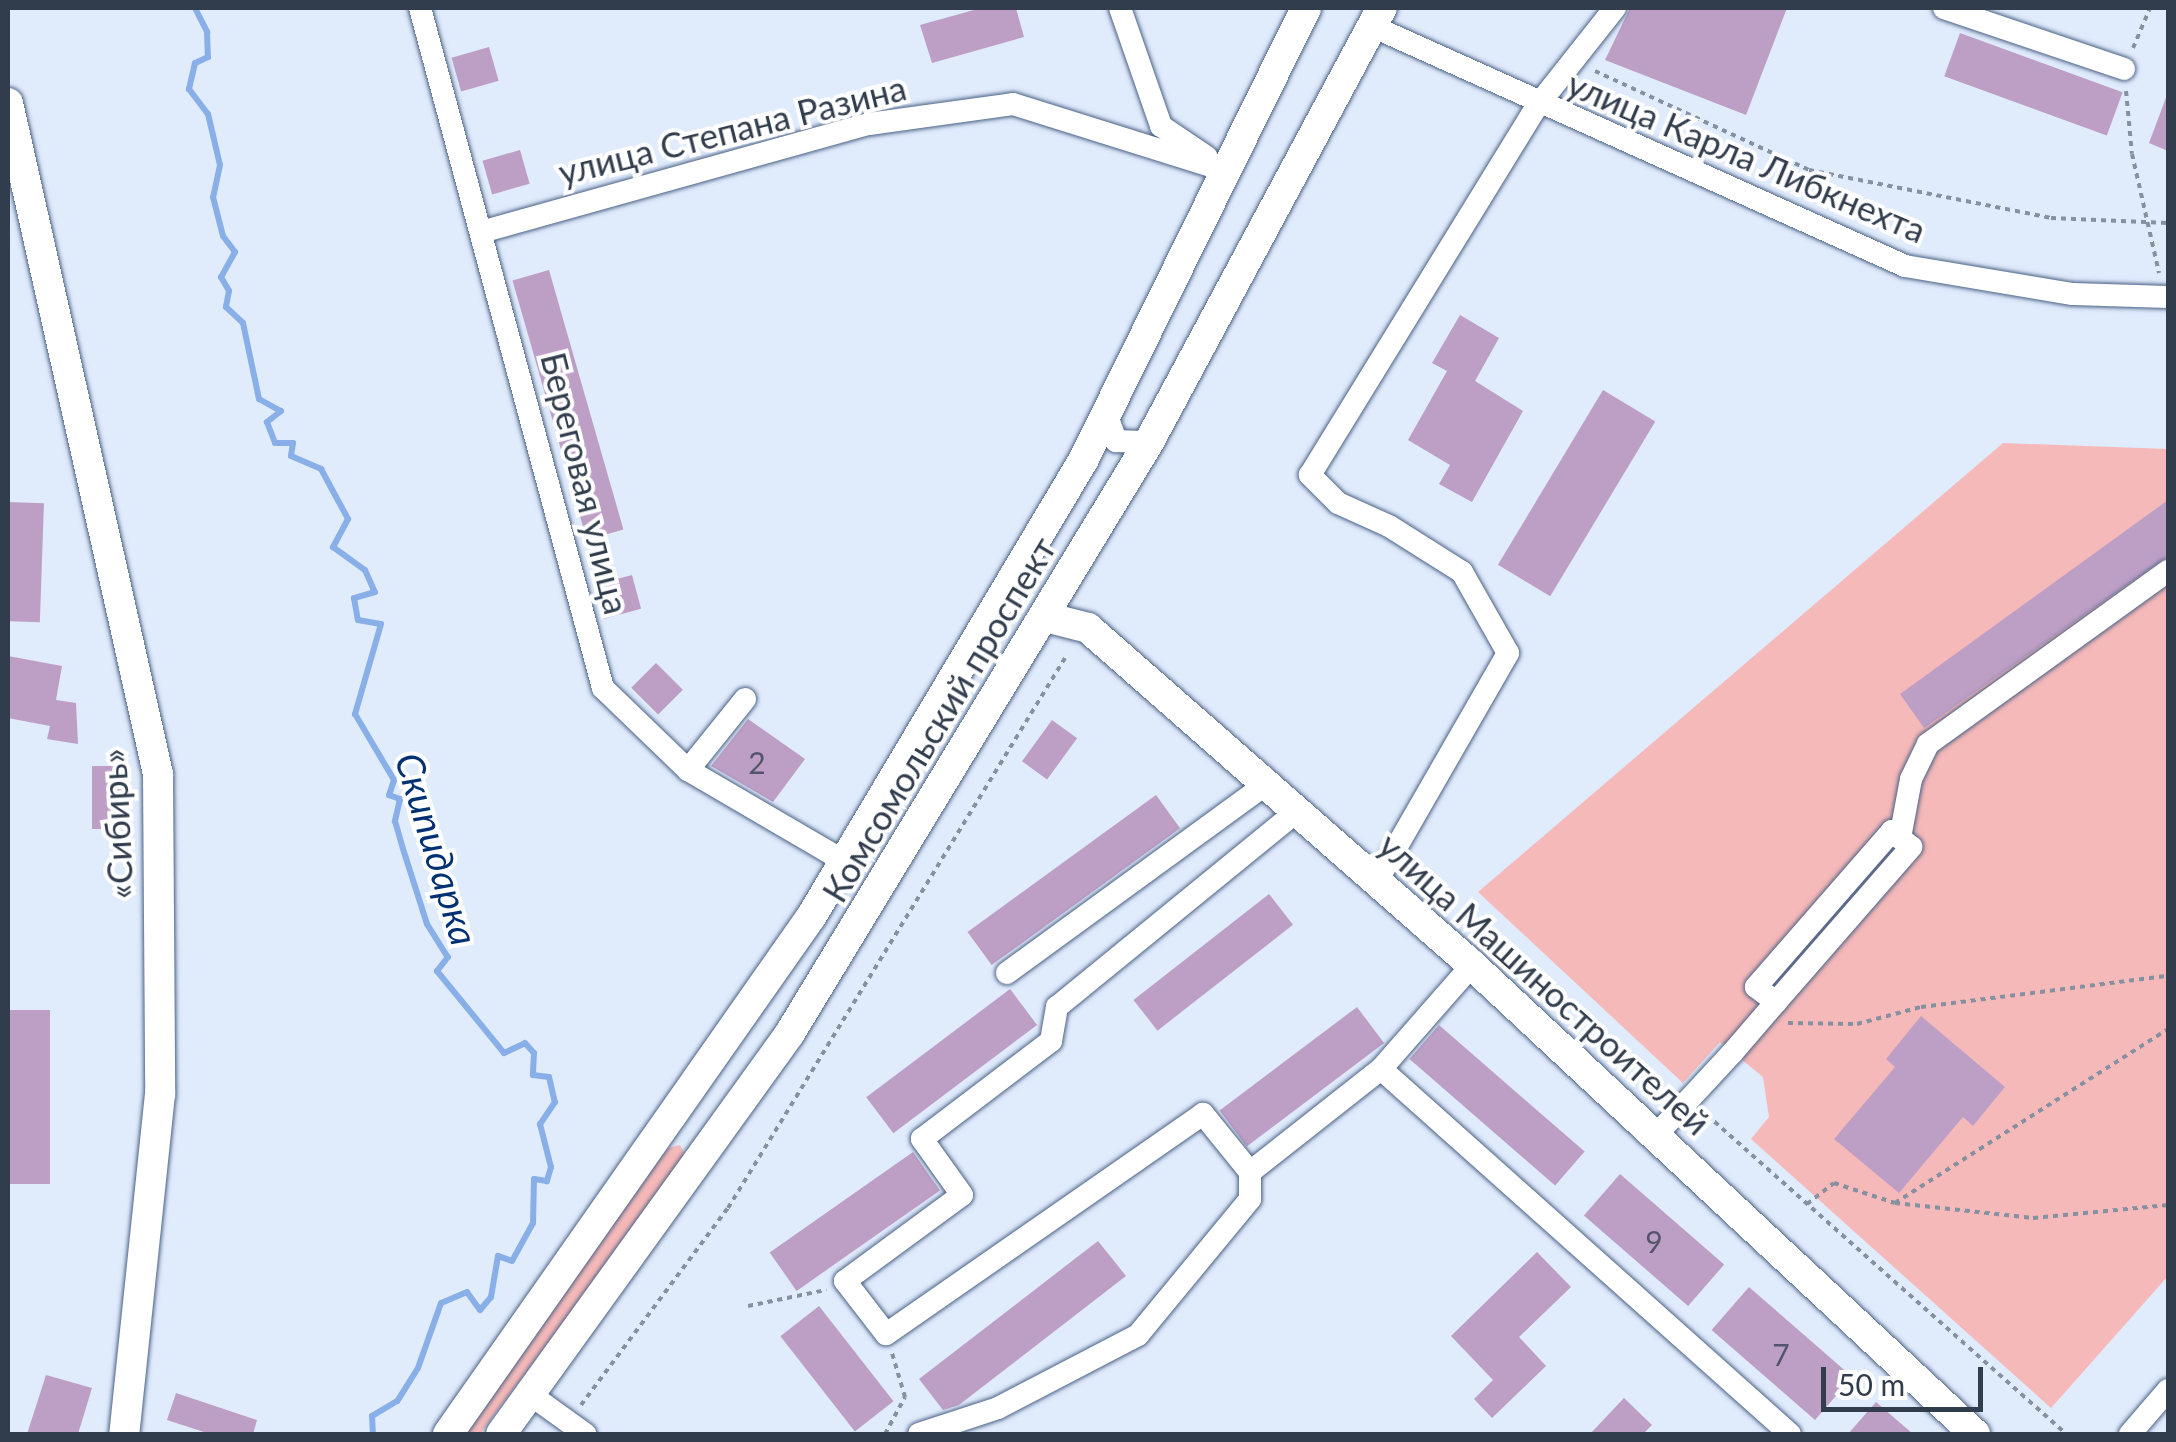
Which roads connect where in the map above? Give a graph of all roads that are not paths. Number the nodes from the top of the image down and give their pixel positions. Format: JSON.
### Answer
{"nodes":[{"id":1,"x":420,"y":8,"type":"edge"},
{"id":2,"x":1120,"y":8,"type":"edge"},
{"id":3,"x":1306,"y":8,"type":"edge"},
{"id":4,"x":1615,"y":8,"type":"edge"},
{"id":5,"x":1944,"y":8,"type":"edge"},
{"id":6,"x":1378,"y":18,"type":"edge"},
{"id":7,"x":2124,"y":69,"type":"road end"},
{"id":8,"x":8,"y":103,"type":"edge"},
{"id":9,"x":1538,"y":106,"type":"junction"},
{"id":10,"x":1227,"y":171,"type":"junction"},
{"id":11,"x":485,"y":230,"type":"junction"},
{"id":12,"x":2166,"y":297,"type":"edge"},
{"id":13,"x":1106,"y":413,"type":"junction"},
{"id":14,"x":1149,"y":442,"type":"junction"},
{"id":15,"x":1084,"y":459,"type":"junction"},
{"id":16,"x":1126,"y":482,"type":"junction"},
{"id":17,"x":2168,"y":571,"type":"edge"},
{"id":18,"x":1046,"y":617,"type":"junction"},
{"id":19,"x":744,"y":699,"type":"dead end"},
{"id":20,"x":688,"y":770,"type":"junction"},
{"id":21,"x":1265,"y":784,"type":"junction"},
{"id":22,"x":1296,"y":812,"type":"junction"},
{"id":23,"x":844,"y":860,"type":"junction"},
{"id":24,"x":1377,"y":881,"type":"junction"},
{"id":25,"x":1472,"y":965,"type":"junction"},
{"id":26,"x":1007,"y":973,"type":"dead end"},
{"id":27,"x":1381,"y":1069,"type":"junction"},
{"id":28,"x":675,"y":1112,"type":"junction"},
{"id":29,"x":1658,"y":1133,"type":"junction"},
{"id":30,"x":713,"y":1140,"type":"junction"},
{"id":31,"x":1250,"y":1172,"type":"junction"},
{"id":32,"x":2168,"y":1390,"type":"edge"},
{"id":33,"x":531,"y":1395,"type":"junction"},
{"id":34,"x":576,"y":1428,"type":"edge"},
{"id":35,"x":124,"y":1434,"type":"edge"},
{"id":36,"x":448,"y":1434,"type":"edge"},
{"id":37,"x":501,"y":1434,"type":"edge"},
{"id":38,"x":920,"y":1434,"type":"edge"},
{"id":39,"x":1790,"y":1434,"type":"edge"},
{"id":40,"x":1974,"y":1434,"type":"edge"},
{"id":41,"x":2130,"y":1434,"type":"edge"}],
"edges":[{"from":1,"to":11,"type":"street","name":"Береговая улица"},
{"from":2,"to":10,"type":"street"},
{"from":3,"to":10,"type":"main road","name":"Комсомольский проспект"},
{"from":4,"to":9,"type":"street"},
{"from":5,"to":7,"type":"street"},
{"from":6,"to":9,"type":"street","name":"улица Карла Либкнехта"},
{"from":6,"to":14,"type":"main road","name":"Комсомольский проспект"},
{"from":8,"to":35,"type":"main road","name":"«Сибирь»"},
{"from":9,"to":12,"type":"street","name":"улица Карла Либкнехта"},
{"from":9,"to":24,"type":"street"},
{"from":10,"to":11,"type":"street","name":"улица Степана Разина"},
{"from":10,"to":13,"type":"main road","name":"Комсомольский проспект"},
{"from":11,"to":20,"type":"street","name":"Береговая улица"},
{"from":13,"to":14,"type":"street"},
{"from":13,"to":15,"type":"main road","name":"Комсомольский проспект"},
{"from":14,"to":16,"type":"main road","name":"Комсомольский проспект"},
{"from":15,"to":16,"type":"main road"},
{"from":15,"to":23,"type":"main road","name":"Комсомольский проспект"},
{"from":16,"to":18,"type":"main road","name":"Комсомольский проспект"},
{"from":17,"to":29,"type":"street"},
{"from":18,"to":21,"type":"main road","name":"улица Машиностроителей"},
{"from":18,"to":30,"type":"main road","name":"Комсомольский проспект"},
{"from":19,"to":20,"type":"street"},
{"from":20,"to":23,"type":"street","name":"Береговая улица"},
{"from":21,"to":22,"type":"main road","name":"улица Машиностроителей"},
{"from":21,"to":26,"type":"street"},
{"from":22,"to":24,"type":"main road","name":"улица Машиностроителей"},
{"from":22,"to":31,"type":"street"},
{"from":23,"to":28,"type":"main road","name":"Комсомольский проспект"},
{"from":24,"to":25,"type":"main road","name":"улица Машиностроителей"},
{"from":25,"to":27,"type":"street"},
{"from":25,"to":29,"type":"main road","name":"улица Машиностроителей"},
{"from":27,"to":31,"type":"street"},
{"from":27,"to":39,"type":"street"},
{"from":28,"to":30,"type":"main road"},
{"from":28,"to":36,"type":"main road","name":"Комсомольский проспект"},
{"from":29,"to":40,"type":"main road","name":"улица Машиностроителей"},
{"from":30,"to":33,"type":"main road","name":"Комсомольский проспект"},
{"from":31,"to":38,"type":"street"},
{"from":32,"to":41,"type":"street"},
{"from":33,"to":34,"type":"street"},
{"from":33,"to":37,"type":"main road","name":"Комсомольский проспект"}]}
